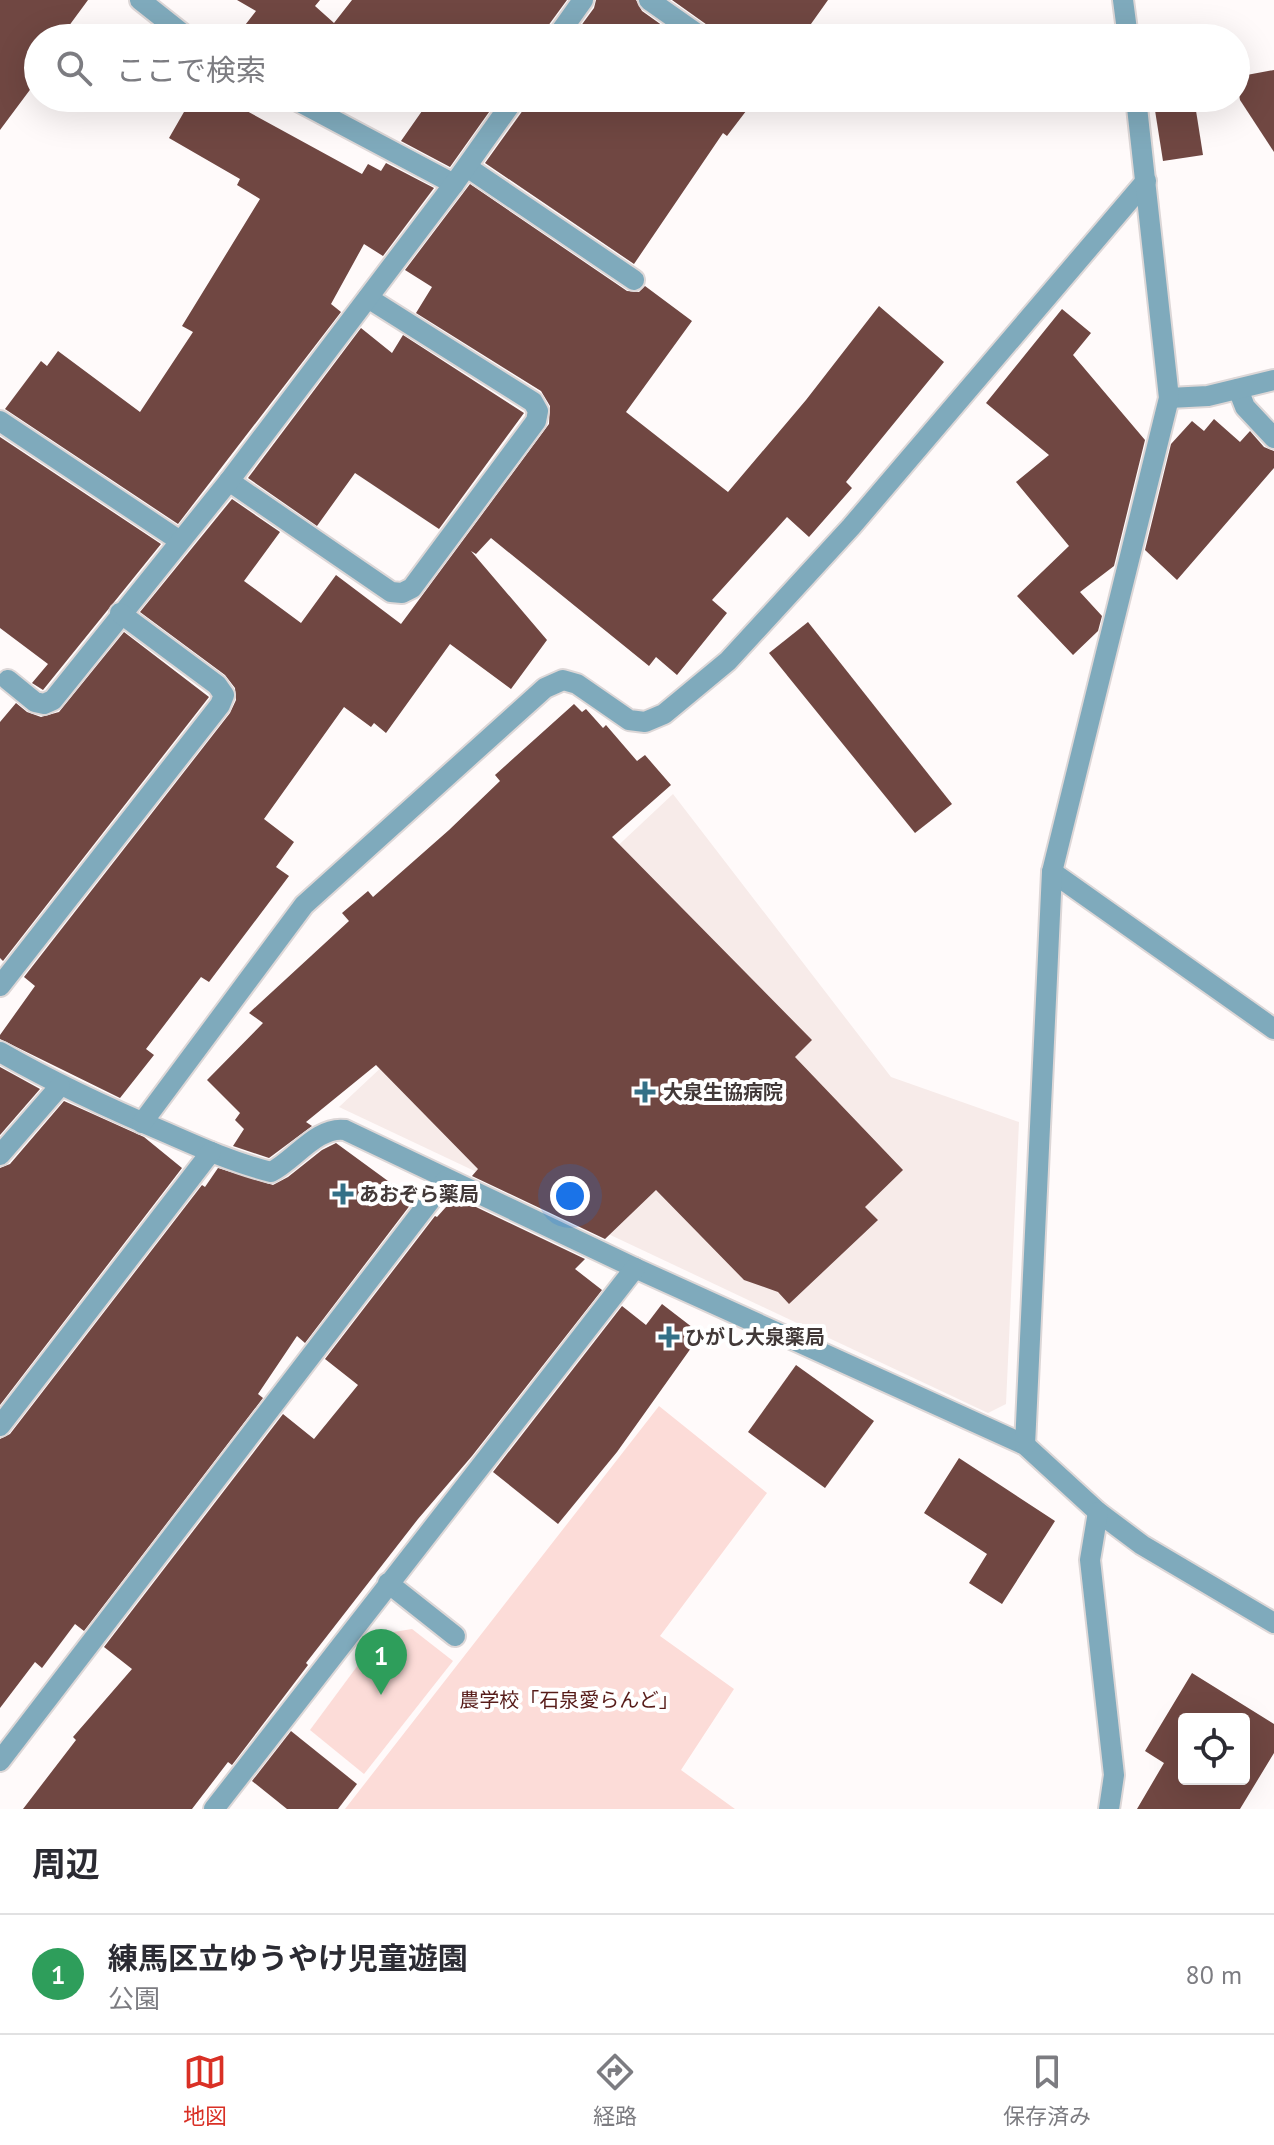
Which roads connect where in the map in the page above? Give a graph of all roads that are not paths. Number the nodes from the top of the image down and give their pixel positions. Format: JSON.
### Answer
{"nodes":[{"id":1,"x":140,"y":0,"type":"edge"},
{"id":2,"x":583,"y":0,"type":"edge"},
{"id":3,"x":649,"y":0,"type":"edge"},
{"id":4,"x":1123,"y":0,"type":"edge"},
{"id":5,"x":170,"y":24,"type":"edge"},
{"id":6,"x":566,"y":24,"type":"edge"},
{"id":7,"x":683,"y":24,"type":"edge"},
{"id":8,"x":1126,"y":24,"type":"edge"},
{"id":9,"x":318,"y":112,"type":"edge"},
{"id":10,"x":505,"y":112,"type":"edge"},
{"id":11,"x":1138,"y":112,"type":"edge"},
{"id":12,"x":467,"y":167,"type":"junction"},
{"id":13,"x":1146,"y":181,"type":"junction"},
{"id":14,"x":454,"y":184,"type":"junction"},
{"id":15,"x":634,"y":280,"type":"dead end"},
{"id":16,"x":368,"y":298,"type":"junction"},
{"id":17,"x":1274,"y":380,"type":"edge"},
{"id":18,"x":1238,"y":389,"type":"junction"},
{"id":19,"x":1169,"y":398,"type":"junction"},
{"id":20,"x":0,"y":421,"type":"edge"},
{"id":21,"x":1274,"y":438,"type":"edge"},
{"id":22,"x":229,"y":481,"type":"junction"},
{"id":23,"x":180,"y":541,"type":"junction"},
{"id":24,"x":120,"y":613,"type":"junction"},
{"id":25,"x":3,"y":681,"type":"edge"},
{"id":26,"x":1052,"y":872,"type":"junction"},
{"id":27,"x":0,"y":986,"type":"edge"},
{"id":28,"x":1274,"y":1029,"type":"edge"},
{"id":29,"x":0,"y":1052,"type":"edge"},
{"id":30,"x":60,"y":1086,"type":"junction"},
{"id":31,"x":142,"y":1123,"type":"junction"},
{"id":32,"x":211,"y":1152,"type":"junction"},
{"id":33,"x":0,"y":1155,"type":"edge"},
{"id":34,"x":446,"y":1180,"type":"junction"},
{"id":35,"x":635,"y":1268,"type":"junction"},
{"id":36,"x":0,"y":1426,"type":"edge"},
{"id":37,"x":1025,"y":1445,"type":"junction"},
{"id":38,"x":1098,"y":1512,"type":"junction"},
{"id":39,"x":388,"y":1583,"type":"junction"},
{"id":40,"x":1274,"y":1623,"type":"edge"},
{"id":41,"x":455,"y":1636,"type":"dead end"},
{"id":42,"x":0,"y":1761,"type":"edge"},
{"id":43,"x":214,"y":1809,"type":"edge"},
{"id":44,"x":1109,"y":1809,"type":"edge"}],
"edges":[{"from":1,"to":5,"type":"street"},
{"from":2,"to":6,"type":"street"},
{"from":3,"to":7,"type":"street"},
{"from":4,"to":8,"type":"street"},
{"from":9,"to":14,"type":"street"},
{"from":10,"to":12,"type":"street"},
{"from":11,"to":13,"type":"street"},
{"from":12,"to":14,"type":"street"},
{"from":12,"to":15,"type":"street"},
{"from":13,"to":19,"type":"street"},
{"from":13,"to":31,"type":"street"},
{"from":14,"to":16,"type":"street"},
{"from":16,"to":22,"type":"street"},
{"from":16,"to":22,"type":"street"},
{"from":17,"to":18,"type":"street"},
{"from":18,"to":19,"type":"street"},
{"from":18,"to":21,"type":"street"},
{"from":19,"to":26,"type":"street"},
{"from":20,"to":23,"type":"street"},
{"from":22,"to":23,"type":"street"},
{"from":23,"to":24,"type":"street"},
{"from":24,"to":25,"type":"street"},
{"from":24,"to":27,"type":"street"},
{"from":26,"to":28,"type":"street"},
{"from":26,"to":37,"type":"street"},
{"from":29,"to":30,"type":"street"},
{"from":30,"to":31,"type":"street"},
{"from":30,"to":33,"type":"street"},
{"from":31,"to":32,"type":"street"},
{"from":32,"to":34,"type":"street"},
{"from":32,"to":36,"type":"street"},
{"from":34,"to":35,"type":"street"},
{"from":34,"to":42,"type":"street"},
{"from":35,"to":37,"type":"street"},
{"from":35,"to":39,"type":"street"},
{"from":37,"to":38,"type":"street"},
{"from":38,"to":40,"type":"street"},
{"from":38,"to":44,"type":"street"},
{"from":39,"to":41,"type":"street"},
{"from":39,"to":43,"type":"street"}]}
